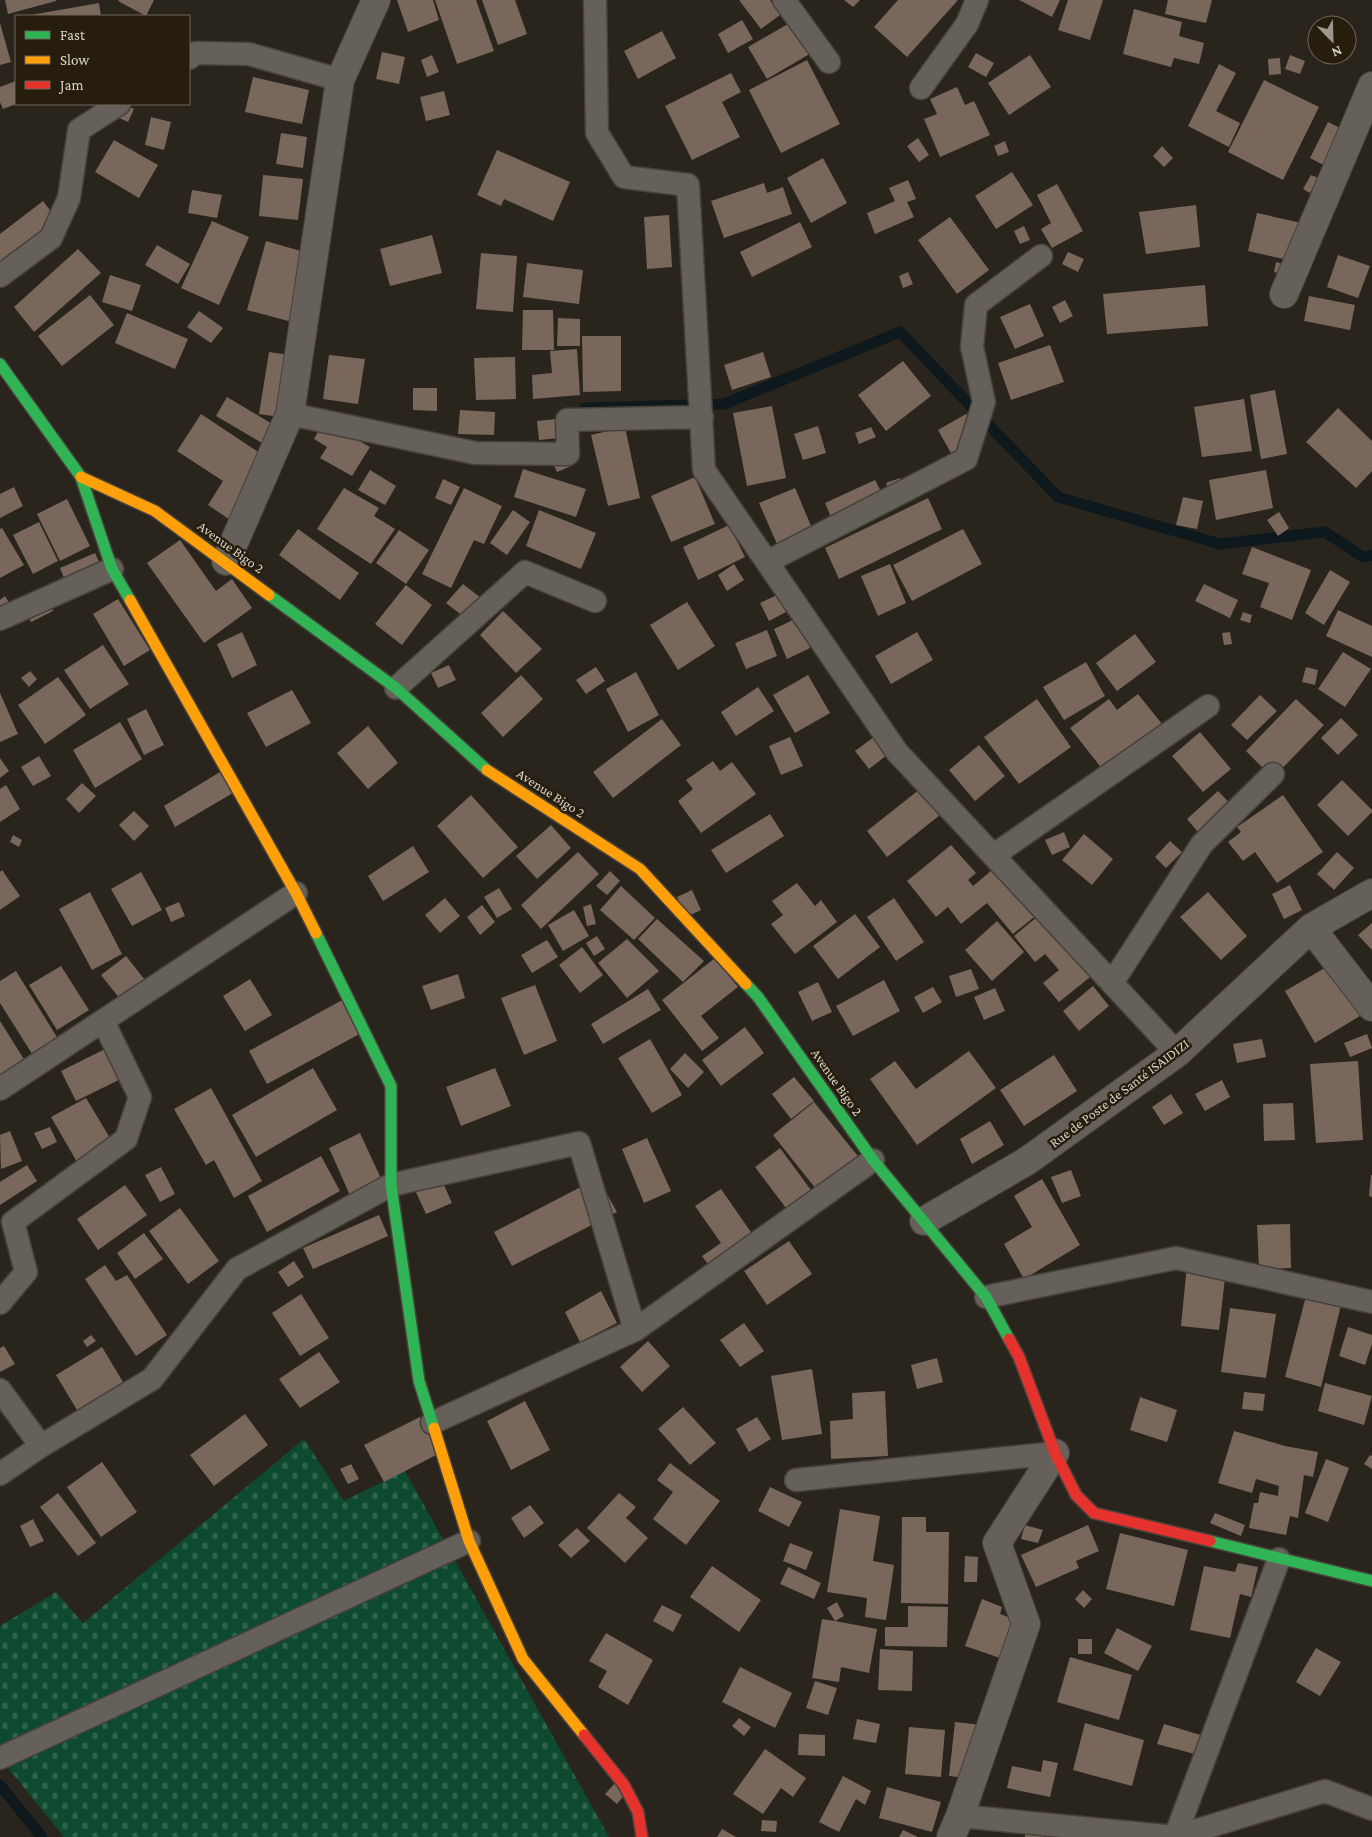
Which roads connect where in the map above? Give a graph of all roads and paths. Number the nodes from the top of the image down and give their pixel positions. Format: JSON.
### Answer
{"nodes":[{"id":1,"x":376,"y":0,"type":"edge"},
{"id":2,"x":595,"y":0,"type":"edge"},
{"id":3,"x":784,"y":0,"type":"edge"},
{"id":4,"x":978,"y":0,"type":"edge"},
{"id":5,"x":190,"y":57,"type":"edge"},
{"id":6,"x":829,"y":62,"type":"dead end"},
{"id":7,"x":340,"y":80,"type":"junction"},
{"id":8,"x":1372,"y":86,"type":"edge"},
{"id":9,"x":921,"y":88,"type":"dead end"},
{"id":10,"x":117,"y":105,"type":"edge"},
{"id":11,"x":1041,"y":256,"type":"dead end"},
{"id":12,"x":0,"y":276,"type":"edge"},
{"id":13,"x":1284,"y":294,"type":"dead end"},
{"id":14,"x":0,"y":364,"type":"edge"},
{"id":15,"x":290,"y":414,"type":"junction"},
{"id":16,"x":702,"y":417,"type":"junction"},
{"id":17,"x":81,"y":476,"type":"junction"},
{"id":18,"x":226,"y":561,"type":"junction"},
{"id":19,"x":767,"y":562,"type":"junction"},
{"id":20,"x":112,"y":569,"type":"junction"},
{"id":21,"x":594,"y":601,"type":"dead end"},
{"id":22,"x":0,"y":619,"type":"edge"},
{"id":23,"x":396,"y":688,"type":"junction"},
{"id":24,"x":1208,"y":706,"type":"dead end"},
{"id":25,"x":1273,"y":774,"type":"dead end"},
{"id":26,"x":994,"y":855,"type":"junction"},
{"id":27,"x":296,"y":893,"type":"junction"},
{"id":28,"x":1372,"y":893,"type":"edge"},
{"id":29,"x":1311,"y":928,"type":"junction"},
{"id":30,"x":1112,"y":983,"type":"junction"},
{"id":31,"x":1372,"y":1007,"type":"edge"},
{"id":32,"x":103,"y":1021,"type":"junction"},
{"id":33,"x":1176,"y":1053,"type":"junction"},
{"id":34,"x":0,"y":1089,"type":"edge"},
{"id":35,"x":873,"y":1160,"type":"junction"},
{"id":36,"x":391,"y":1185,"type":"junction"},
{"id":37,"x":924,"y":1221,"type":"junction"},
{"id":38,"x":986,"y":1298,"type":"junction"},
{"id":39,"x":0,"y":1302,"type":"edge"},
{"id":40,"x":1372,"y":1302,"type":"edge"},
{"id":41,"x":635,"y":1330,"type":"junction"},
{"id":42,"x":0,"y":1390,"type":"edge"},
{"id":43,"x":432,"y":1423,"type":"junction"},
{"id":44,"x":41,"y":1446,"type":"junction"},
{"id":45,"x":1055,"y":1453,"type":"junction"},
{"id":46,"x":0,"y":1474,"type":"edge"},
{"id":47,"x":796,"y":1480,"type":"dead end"},
{"id":48,"x":469,"y":1541,"type":"junction"},
{"id":49,"x":1279,"y":1559,"type":"junction"},
{"id":50,"x":1372,"y":1581,"type":"edge"},
{"id":51,"x":0,"y":1758,"type":"edge"},
{"id":52,"x":1372,"y":1809,"type":"edge"},
{"id":53,"x":955,"y":1827,"type":"edge"},
{"id":54,"x":642,"y":1837,"type":"edge"},
{"id":55,"x":1175,"y":1837,"type":"edge"}],
"edges":[{"from":1,"to":7,"type":"street"},
{"from":2,"to":16,"type":"lane"},
{"from":3,"to":6,"type":"lane"},
{"from":4,"to":9,"type":"lane"},
{"from":5,"to":7,"type":"lane"},
{"from":7,"to":15,"type":"street"},
{"from":8,"to":13,"type":"street"},
{"from":10,"to":12,"type":"lane"},
{"from":11,"to":19,"type":"lane"},
{"from":14,"to":17,"type":"street"},
{"from":15,"to":16,"type":"lane"},
{"from":15,"to":18,"type":"street"},
{"from":16,"to":19,"type":"lane"},
{"from":17,"to":18,"type":"street","name":"Avenue Bigo 2"},
{"from":17,"to":20,"type":"street"},
{"from":18,"to":23,"type":"street","name":"Avenue Bigo 2"},
{"from":19,"to":26,"type":"lane"},
{"from":20,"to":22,"type":"lane"},
{"from":20,"to":27,"type":"street"},
{"from":21,"to":23,"type":"lane"},
{"from":23,"to":35,"type":"street","name":"Avenue Bigo 2"},
{"from":24,"to":26,"type":"lane"},
{"from":25,"to":30,"type":"lane"},
{"from":26,"to":30,"type":"lane"},
{"from":27,"to":32,"type":"lane"},
{"from":27,"to":36,"type":"street"},
{"from":28,"to":29,"type":"street","name":"Rue de Poste de Santé ISAIDIZI"},
{"from":29,"to":31,"type":"street"},
{"from":29,"to":33,"type":"street","name":"Rue de Poste de Santé ISAIDIZI"},
{"from":30,"to":33,"type":"lane"},
{"from":32,"to":34,"type":"lane"},
{"from":32,"to":39,"type":"lane"},
{"from":33,"to":37,"type":"street","name":"Rue de Poste de Santé ISAIDIZI"},
{"from":35,"to":37,"type":"street","name":"Avenue Bigo 2"},
{"from":35,"to":41,"type":"lane"},
{"from":36,"to":41,"type":"lane"},
{"from":36,"to":43,"type":"street"},
{"from":36,"to":44,"type":"lane"},
{"from":37,"to":38,"type":"street","name":"Avenue Bigo 2"},
{"from":38,"to":40,"type":"lane"},
{"from":38,"to":45,"type":"street","name":"Avenue Bigo 2"},
{"from":41,"to":43,"type":"lane"},
{"from":42,"to":44,"type":"lane"},
{"from":43,"to":48,"type":"street"},
{"from":44,"to":46,"type":"lane"},
{"from":45,"to":47,"type":"lane"},
{"from":45,"to":49,"type":"street","name":"Avenue Bigo 2"},
{"from":45,"to":53,"type":"street"},
{"from":48,"to":51,"type":"lane"},
{"from":48,"to":54,"type":"street"},
{"from":49,"to":50,"type":"street","name":"Avenue Bigo 2"},
{"from":49,"to":55,"type":"lane"},
{"from":52,"to":55,"type":"lane"},
{"from":53,"to":55,"type":"lane"}]}
